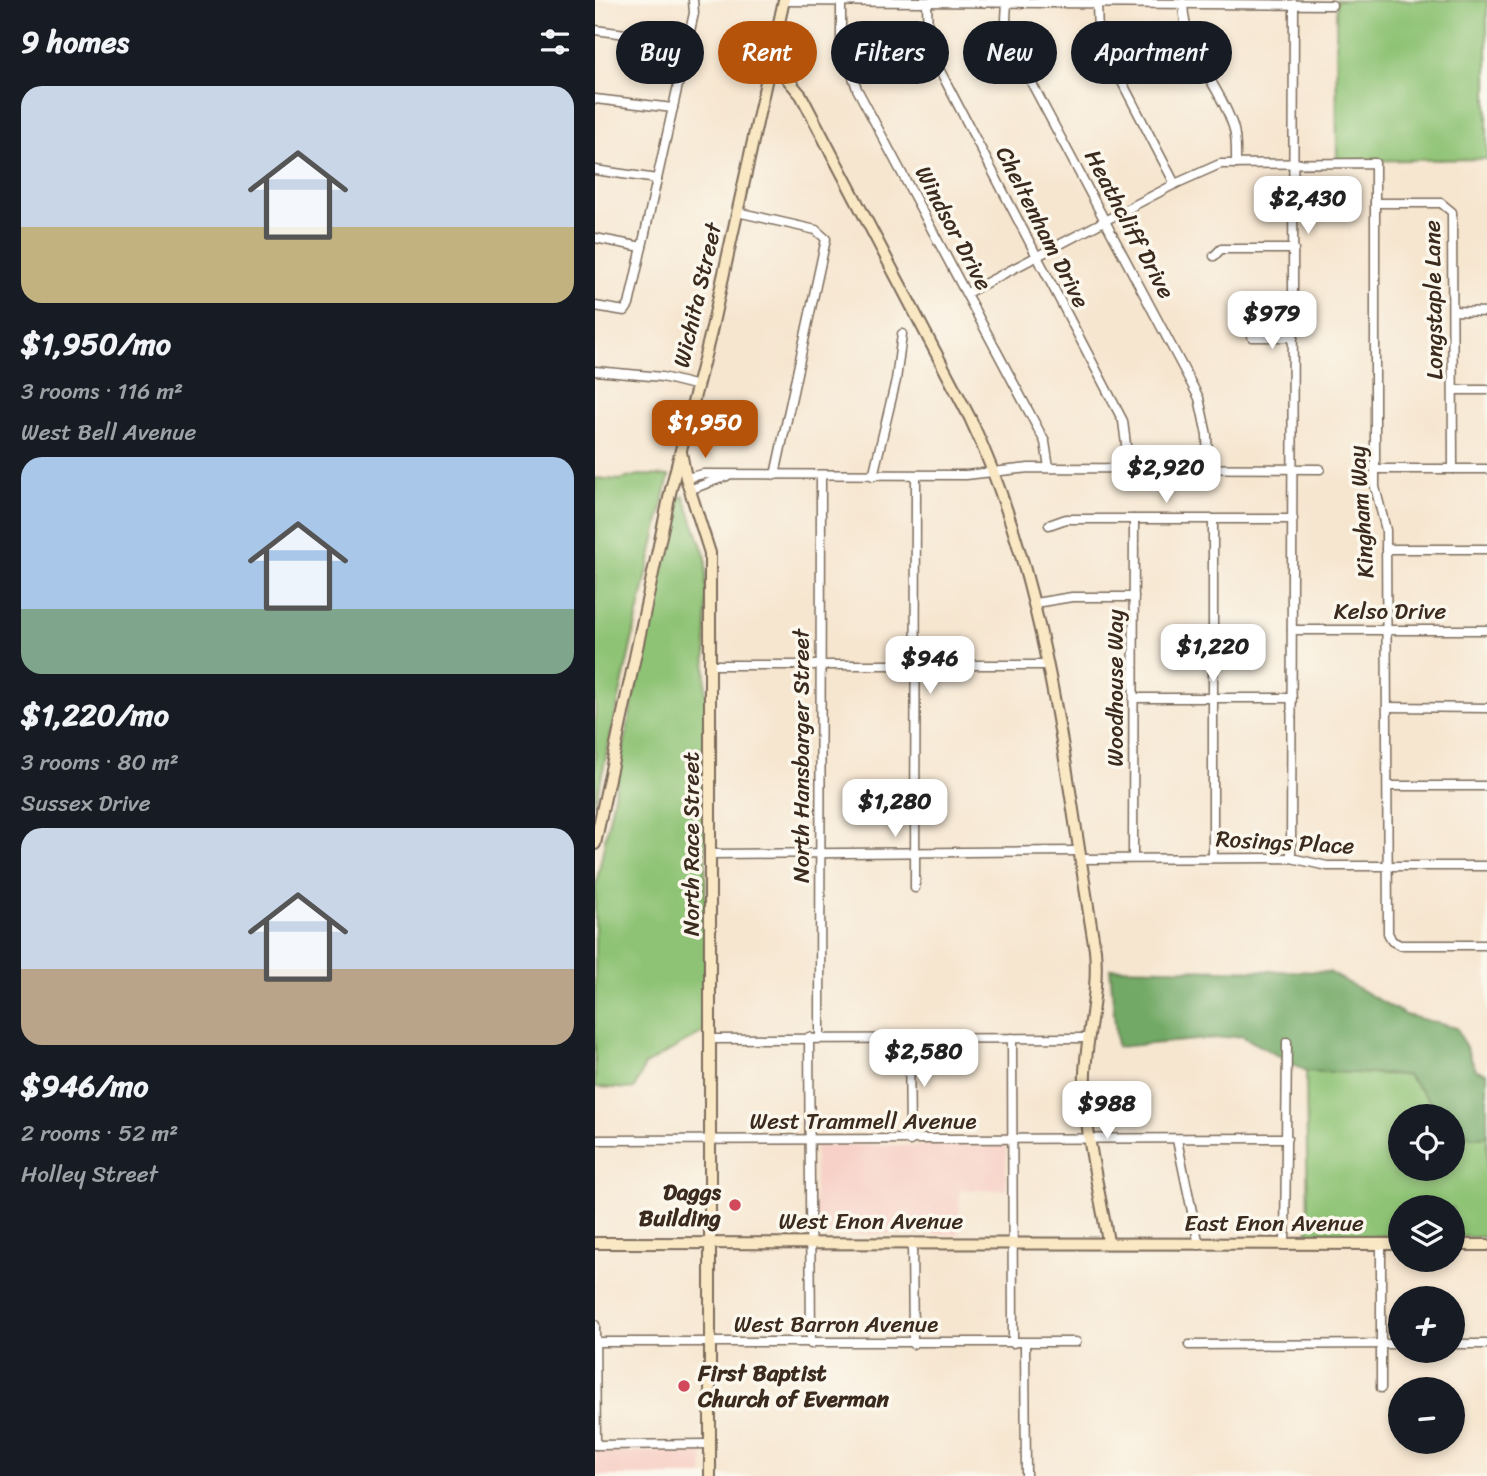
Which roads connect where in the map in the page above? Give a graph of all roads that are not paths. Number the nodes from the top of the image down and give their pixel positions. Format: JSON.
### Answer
{"nodes":[{"id":1,"x":693,"y":0,"type":"edge"},
{"id":2,"x":784,"y":1,"type":"edge"},
{"id":3,"x":841,"y":2,"type":"junction"},
{"id":4,"x":927,"y":2,"type":"junction"},
{"id":5,"x":1007,"y":2,"type":"junction"},
{"id":6,"x":1097,"y":2,"type":"edge"},
{"id":7,"x":1183,"y":3,"type":"junction"},
{"id":8,"x":1294,"y":4,"type":"junction"},
{"id":9,"x":1332,"y":5,"type":"dead end"},
{"id":10,"x":690,"y":21,"type":"edge"},
{"id":11,"x":780,"y":21,"type":"edge"},
{"id":12,"x":595,"y":30,"type":"edge"},
{"id":13,"x":616,"y":33,"type":"edge"},
{"id":14,"x":678,"y":84,"type":"edge"},
{"id":15,"x":766,"y":84,"type":"edge"},
{"id":16,"x":791,"y":84,"type":"edge"},
{"id":17,"x":595,"y":99,"type":"edge"},
{"id":18,"x":673,"y":108,"type":"junction"},
{"id":19,"x":1236,"y":164,"type":"junction"},
{"id":20,"x":1294,"y":164,"type":"junction"},
{"id":21,"x":595,"y":170,"type":"edge"},
{"id":22,"x":657,"y":179,"type":"junction"},
{"id":23,"x":1175,"y":184,"type":"junction"},
{"id":24,"x":1375,"y":202,"type":"junction"},
{"id":25,"x":737,"y":212,"type":"junction"},
{"id":26,"x":1107,"y":220,"type":"junction"},
{"id":27,"x":595,"y":238,"type":"edge"},
{"id":28,"x":642,"y":247,"type":"junction"},
{"id":29,"x":1294,"y":250,"type":"junction"},
{"id":30,"x":1037,"y":256,"type":"junction"},
{"id":31,"x":1215,"y":256,"type":"dead end"},
{"id":32,"x":967,"y":293,"type":"junction"},
{"id":33,"x":595,"y":306,"type":"edge"},
{"id":34,"x":1453,"y":311,"type":"junction"},
{"id":35,"x":1487,"y":312,"type":"edge"},
{"id":36,"x":902,"y":334,"type":"dead end"},
{"id":37,"x":1252,"y":337,"type":"dead end"},
{"id":38,"x":1293,"y":337,"type":"junction"},
{"id":39,"x":595,"y":370,"type":"edge"},
{"id":40,"x":698,"y":386,"type":"junction"},
{"id":41,"x":1453,"y":390,"type":"junction"},
{"id":42,"x":1487,"y":390,"type":"edge"},
{"id":43,"x":681,"y":452,"type":"junction"},
{"id":44,"x":1049,"y":468,"type":"junction"},
{"id":45,"x":1129,"y":468,"type":"junction"},
{"id":46,"x":1208,"y":468,"type":"junction"},
{"id":47,"x":1293,"y":469,"type":"junction"},
{"id":48,"x":1320,"y":469,"type":"dead end"},
{"id":49,"x":1375,"y":469,"type":"junction"},
{"id":50,"x":1453,"y":469,"type":"junction"},
{"id":51,"x":1487,"y":469,"type":"edge"},
{"id":52,"x":996,"y":472,"type":"junction"},
{"id":53,"x":775,"y":475,"type":"junction"},
{"id":54,"x":821,"y":475,"type":"junction"},
{"id":55,"x":873,"y":475,"type":"junction"},
{"id":56,"x":916,"y":476,"type":"junction"},
{"id":57,"x":687,"y":484,"type":"junction"},
{"id":58,"x":671,"y":489,"type":"junction"},
{"id":59,"x":667,"y":513,"type":"junction"},
{"id":60,"x":1134,"y":519,"type":"junction"},
{"id":61,"x":1213,"y":519,"type":"junction"},
{"id":62,"x":1293,"y":519,"type":"junction"},
{"id":63,"x":1049,"y":525,"type":"dead end"},
{"id":64,"x":1386,"y":549,"type":"junction"},
{"id":65,"x":1487,"y":550,"type":"edge"},
{"id":66,"x":1134,"y":597,"type":"junction"},
{"id":67,"x":1035,"y":603,"type":"junction"},
{"id":68,"x":1293,"y":630,"type":"junction"},
{"id":69,"x":1387,"y":630,"type":"junction"},
{"id":70,"x":1487,"y":630,"type":"edge"},
{"id":71,"x":820,"y":664,"type":"junction"},
{"id":72,"x":916,"y":664,"type":"junction"},
{"id":73,"x":712,"y":665,"type":"junction"},
{"id":74,"x":1047,"y":665,"type":"junction"},
{"id":75,"x":1134,"y":698,"type":"junction"},
{"id":76,"x":1213,"y":698,"type":"junction"},
{"id":77,"x":1292,"y":698,"type":"junction"},
{"id":78,"x":1387,"y":707,"type":"junction"},
{"id":79,"x":1487,"y":708,"type":"edge"},
{"id":80,"x":1388,"y":786,"type":"junction"},
{"id":81,"x":1487,"y":786,"type":"edge"},
{"id":82,"x":595,"y":844,"type":"edge"},
{"id":83,"x":820,"y":853,"type":"junction"},
{"id":84,"x":915,"y":853,"type":"junction"},
{"id":85,"x":712,"y":854,"type":"junction"},
{"id":86,"x":1079,"y":855,"type":"junction"},
{"id":87,"x":1133,"y":857,"type":"junction"},
{"id":88,"x":1213,"y":857,"type":"junction"},
{"id":89,"x":1291,"y":858,"type":"junction"},
{"id":90,"x":1388,"y":866,"type":"junction"},
{"id":91,"x":1487,"y":866,"type":"edge"},
{"id":92,"x":915,"y":888,"type":"dead end"},
{"id":93,"x":1487,"y":945,"type":"edge"},
{"id":94,"x":809,"y":1037,"type":"junction"},
{"id":95,"x":820,"y":1037,"type":"junction"},
{"id":96,"x":909,"y":1037,"type":"junction"},
{"id":97,"x":1012,"y":1038,"type":"junction"},
{"id":98,"x":1089,"y":1038,"type":"junction"},
{"id":99,"x":711,"y":1039,"type":"junction"},
{"id":100,"x":1287,"y":1042,"type":"dead end"},
{"id":101,"x":1287,"y":1138,"type":"junction"},
{"id":102,"x":1091,"y":1139,"type":"junction"},
{"id":103,"x":595,"y":1140,"type":"edge"},
{"id":104,"x":711,"y":1140,"type":"junction"},
{"id":105,"x":811,"y":1140,"type":"junction"},
{"id":106,"x":1012,"y":1140,"type":"junction"},
{"id":107,"x":1177,"y":1140,"type":"junction"},
{"id":108,"x":910,"y":1141,"type":"junction"},
{"id":109,"x":595,"y":1242,"type":"edge"},
{"id":110,"x":710,"y":1242,"type":"junction"},
{"id":111,"x":810,"y":1242,"type":"junction"},
{"id":112,"x":912,"y":1242,"type":"junction"},
{"id":113,"x":1014,"y":1242,"type":"junction"},
{"id":114,"x":1108,"y":1242,"type":"junction"},
{"id":115,"x":1148,"y":1244,"type":"joint"},
{"id":116,"x":1381,"y":1244,"type":"junction"},
{"id":117,"x":1388,"y":1244,"type":"edge"},
{"id":118,"x":1199,"y":1245,"type":"junction"},
{"id":119,"x":1285,"y":1245,"type":"junction"},
{"id":120,"x":1465,"y":1245,"type":"edge"},
{"id":121,"x":1487,"y":1245,"type":"edge"},
{"id":122,"x":595,"y":1325,"type":"edge"},
{"id":123,"x":595,"y":1342,"type":"edge"},
{"id":124,"x":710,"y":1342,"type":"junction"},
{"id":125,"x":1076,"y":1342,"type":"dead end"},
{"id":126,"x":1013,"y":1343,"type":"junction"},
{"id":127,"x":1025,"y":1343,"type":"junction"},
{"id":128,"x":1380,"y":1343,"type":"junction"},
{"id":129,"x":1388,"y":1343,"type":"edge"},
{"id":130,"x":811,"y":1344,"type":"junction"},
{"id":131,"x":913,"y":1344,"type":"junction"},
{"id":132,"x":1465,"y":1344,"type":"edge"},
{"id":133,"x":1487,"y":1344,"type":"edge"},
{"id":134,"x":1189,"y":1345,"type":"dead end"},
{"id":135,"x":1381,"y":1388,"type":"dead end"},
{"id":136,"x":710,"y":1444,"type":"junction"},
{"id":137,"x":595,"y":1445,"type":"edge"},
{"id":138,"x":710,"y":1476,"type":"edge"},
{"id":139,"x":1026,"y":1476,"type":"edge"}],
"edges":[{"from":1,"to":10,"type":"street"},
{"from":2,"to":3,"type":"street"},
{"from":2,"to":11,"type":"street","name":"Wichita Street"},
{"from":3,"to":4,"type":"street"},
{"from":3,"to":32,"type":"street","name":"Windsor Drive"},
{"from":4,"to":5,"type":"street"},
{"from":4,"to":30,"type":"street","name":"Cheltenham Drive"},
{"from":5,"to":6,"type":"street"},
{"from":5,"to":26,"type":"street","name":"Heathcliff Drive"},
{"from":6,"to":7,"type":"street"},
{"from":6,"to":23,"type":"street"},
{"from":7,"to":8,"type":"street"},
{"from":7,"to":19,"type":"street"},
{"from":8,"to":9,"type":"street"},
{"from":8,"to":20,"type":"street"},
{"from":12,"to":13,"type":"street"},
{"from":14,"to":18,"type":"street"},
{"from":15,"to":25,"type":"street","name":"Wichita Street"},
{"from":16,"to":52,"type":"street"},
{"from":17,"to":18,"type":"street"},
{"from":18,"to":22,"type":"street"},
{"from":19,"to":20,"type":"street"},
{"from":19,"to":23,"type":"street"},
{"from":20,"to":24,"type":"street","name":"Kingham Way"},
{"from":20,"to":29,"type":"street"},
{"from":21,"to":22,"type":"street"},
{"from":22,"to":28,"type":"street"},
{"from":23,"to":26,"type":"street"},
{"from":24,"to":34,"type":"street","name":"Longstaple Lane"},
{"from":24,"to":49,"type":"street","name":"Kingham Way"},
{"from":25,"to":40,"type":"street","name":"Wichita Street"},
{"from":25,"to":53,"type":"street"},
{"from":26,"to":30,"type":"street"},
{"from":26,"to":46,"type":"street","name":"Heathcliff Drive"},
{"from":27,"to":28,"type":"street"},
{"from":28,"to":33,"type":"street"},
{"from":29,"to":31,"type":"street"},
{"from":29,"to":38,"type":"street"},
{"from":30,"to":32,"type":"street"},
{"from":30,"to":45,"type":"street","name":"Cheltenham Drive"},
{"from":32,"to":44,"type":"street","name":"Windsor Drive"},
{"from":34,"to":35,"type":"street"},
{"from":34,"to":41,"type":"street","name":"Longstaple Lane"},
{"from":36,"to":55,"type":"street"},
{"from":37,"to":38,"type":"street"},
{"from":38,"to":47,"type":"street"},
{"from":39,"to":40,"type":"street"},
{"from":40,"to":43,"type":"street","name":"Wichita Street"},
{"from":41,"to":42,"type":"street"},
{"from":41,"to":50,"type":"street","name":"Longstaple Lane"},
{"from":43,"to":57,"type":"street","name":"North Race Street"},
{"from":43,"to":58,"type":"street","name":"Wichita Street"},
{"from":44,"to":45,"type":"street"},
{"from":44,"to":52,"type":"street"},
{"from":45,"to":46,"type":"street"},
{"from":46,"to":47,"type":"street"},
{"from":47,"to":48,"type":"street"},
{"from":47,"to":62,"type":"street"},
{"from":49,"to":50,"type":"street"},
{"from":49,"to":64,"type":"street","name":"Kingham Way"},
{"from":50,"to":51,"type":"street"},
{"from":52,"to":56,"type":"street"},
{"from":52,"to":67,"type":"street"},
{"from":53,"to":54,"type":"street"},
{"from":53,"to":57,"type":"street"},
{"from":54,"to":55,"type":"street"},
{"from":54,"to":71,"type":"street","name":"North Hansbarger Street"},
{"from":55,"to":56,"type":"street"},
{"from":56,"to":72,"type":"street"},
{"from":57,"to":58,"type":"street"},
{"from":57,"to":59,"type":"street"},
{"from":57,"to":73,"type":"street","name":"North Race Street"},
{"from":58,"to":59,"type":"street","name":"Wichita Street"},
{"from":59,"to":82,"type":"street","name":"Wichita Street"},
{"from":60,"to":61,"type":"street"},
{"from":60,"to":63,"type":"street"},
{"from":60,"to":66,"type":"street","name":"Woodhouse Way"},
{"from":61,"to":62,"type":"street"},
{"from":61,"to":76,"type":"street"},
{"from":62,"to":68,"type":"street"},
{"from":64,"to":65,"type":"street"},
{"from":64,"to":69,"type":"street","name":"Kingham Way"},
{"from":66,"to":67,"type":"street"},
{"from":66,"to":75,"type":"street","name":"Woodhouse Way"},
{"from":67,"to":74,"type":"street"},
{"from":68,"to":69,"type":"street","name":"Kelso Drive"},
{"from":68,"to":77,"type":"street"},
{"from":69,"to":70,"type":"street","name":"Kelso Drive"},
{"from":69,"to":78,"type":"street","name":"Kingham Way"},
{"from":71,"to":72,"type":"street"},
{"from":71,"to":73,"type":"street"},
{"from":71,"to":83,"type":"street","name":"North Hansbarger Street"},
{"from":72,"to":74,"type":"street"},
{"from":72,"to":84,"type":"street"},
{"from":73,"to":85,"type":"street","name":"North Race Street"},
{"from":74,"to":86,"type":"street"},
{"from":75,"to":76,"type":"street"},
{"from":75,"to":87,"type":"street","name":"Woodhouse Way"},
{"from":76,"to":77,"type":"street"},
{"from":76,"to":88,"type":"street"},
{"from":77,"to":89,"type":"street"},
{"from":78,"to":79,"type":"street"},
{"from":78,"to":80,"type":"street","name":"Kingham Way"},
{"from":80,"to":81,"type":"street"},
{"from":80,"to":90,"type":"street","name":"Kingham Way"},
{"from":83,"to":84,"type":"street","name":"Rosings Place"},
{"from":83,"to":85,"type":"street","name":"Rosings Place"},
{"from":83,"to":95,"type":"street","name":"North Hansbarger Street"},
{"from":84,"to":86,"type":"street","name":"Rosings Place"},
{"from":84,"to":92,"type":"street"},
{"from":85,"to":99,"type":"street","name":"North Race Street"},
{"from":86,"to":87,"type":"street","name":"Rosings Place"},
{"from":86,"to":98,"type":"street"},
{"from":87,"to":88,"type":"street","name":"Rosings Place"},
{"from":88,"to":89,"type":"street","name":"Rosings Place"},
{"from":89,"to":90,"type":"street","name":"Rosings Place"},
{"from":90,"to":91,"type":"street","name":"Rosings Place"},
{"from":90,"to":93,"type":"street","name":"Kingham Way"},
{"from":94,"to":95,"type":"street"},
{"from":94,"to":99,"type":"street"},
{"from":94,"to":105,"type":"street"},
{"from":95,"to":96,"type":"street"},
{"from":96,"to":97,"type":"street"},
{"from":96,"to":108,"type":"street"},
{"from":97,"to":98,"type":"street"},
{"from":97,"to":106,"type":"street"},
{"from":98,"to":102,"type":"street"},
{"from":99,"to":104,"type":"street","name":"North Race Street"},
{"from":100,"to":101,"type":"street"},
{"from":101,"to":107,"type":"street","name":"West Trammell Avenue"},
{"from":101,"to":119,"type":"street"},
{"from":102,"to":106,"type":"street","name":"West Trammell Avenue"},
{"from":102,"to":107,"type":"street","name":"West Trammell Avenue"},
{"from":102,"to":114,"type":"street"},
{"from":103,"to":104,"type":"street","name":"West Trammell Avenue"},
{"from":104,"to":105,"type":"street","name":"West Trammell Avenue"},
{"from":104,"to":110,"type":"street","name":"North Race Street"},
{"from":105,"to":108,"type":"street","name":"West Trammell Avenue"},
{"from":105,"to":111,"type":"street"},
{"from":106,"to":108,"type":"street","name":"West Trammell Avenue"},
{"from":106,"to":113,"type":"street"},
{"from":107,"to":118,"type":"street"},
{"from":109,"to":110,"type":"street","name":"West Enon Avenue"},
{"from":110,"to":111,"type":"street","name":"West Enon Avenue"},
{"from":110,"to":124,"type":"street","name":"North Race Street"},
{"from":111,"to":112,"type":"street","name":"West Enon Avenue"},
{"from":111,"to":130,"type":"street"},
{"from":112,"to":113,"type":"street","name":"West Enon Avenue"},
{"from":112,"to":131,"type":"street"},
{"from":113,"to":114,"type":"street","name":"West Enon Avenue"},
{"from":113,"to":126,"type":"street"},
{"from":114,"to":115,"type":"street","name":"West Enon Avenue"},
{"from":115,"to":118,"type":"street","name":"East Enon Avenue"},
{"from":116,"to":117,"type":"street","name":"East Enon Avenue"},
{"from":116,"to":119,"type":"street","name":"East Enon Avenue"},
{"from":116,"to":128,"type":"street"},
{"from":118,"to":119,"type":"street","name":"East Enon Avenue"},
{"from":120,"to":121,"type":"street"},
{"from":122,"to":123,"type":"street"},
{"from":123,"to":124,"type":"street","name":"West Barron Avenue"},
{"from":123,"to":137,"type":"street"},
{"from":124,"to":130,"type":"street","name":"West Barron Avenue"},
{"from":124,"to":136,"type":"street","name":"North Race Street"},
{"from":125,"to":127,"type":"street","name":"West Barron Avenue"},
{"from":126,"to":127,"type":"street","name":"West Barron Avenue"},
{"from":126,"to":131,"type":"street","name":"West Barron Avenue"},
{"from":127,"to":139,"type":"street"},
{"from":128,"to":129,"type":"street"},
{"from":128,"to":134,"type":"street"},
{"from":128,"to":135,"type":"street"},
{"from":130,"to":131,"type":"street","name":"West Barron Avenue"},
{"from":132,"to":133,"type":"street"},
{"from":136,"to":137,"type":"street"},
{"from":136,"to":138,"type":"street","name":"North Race Street"}]}
